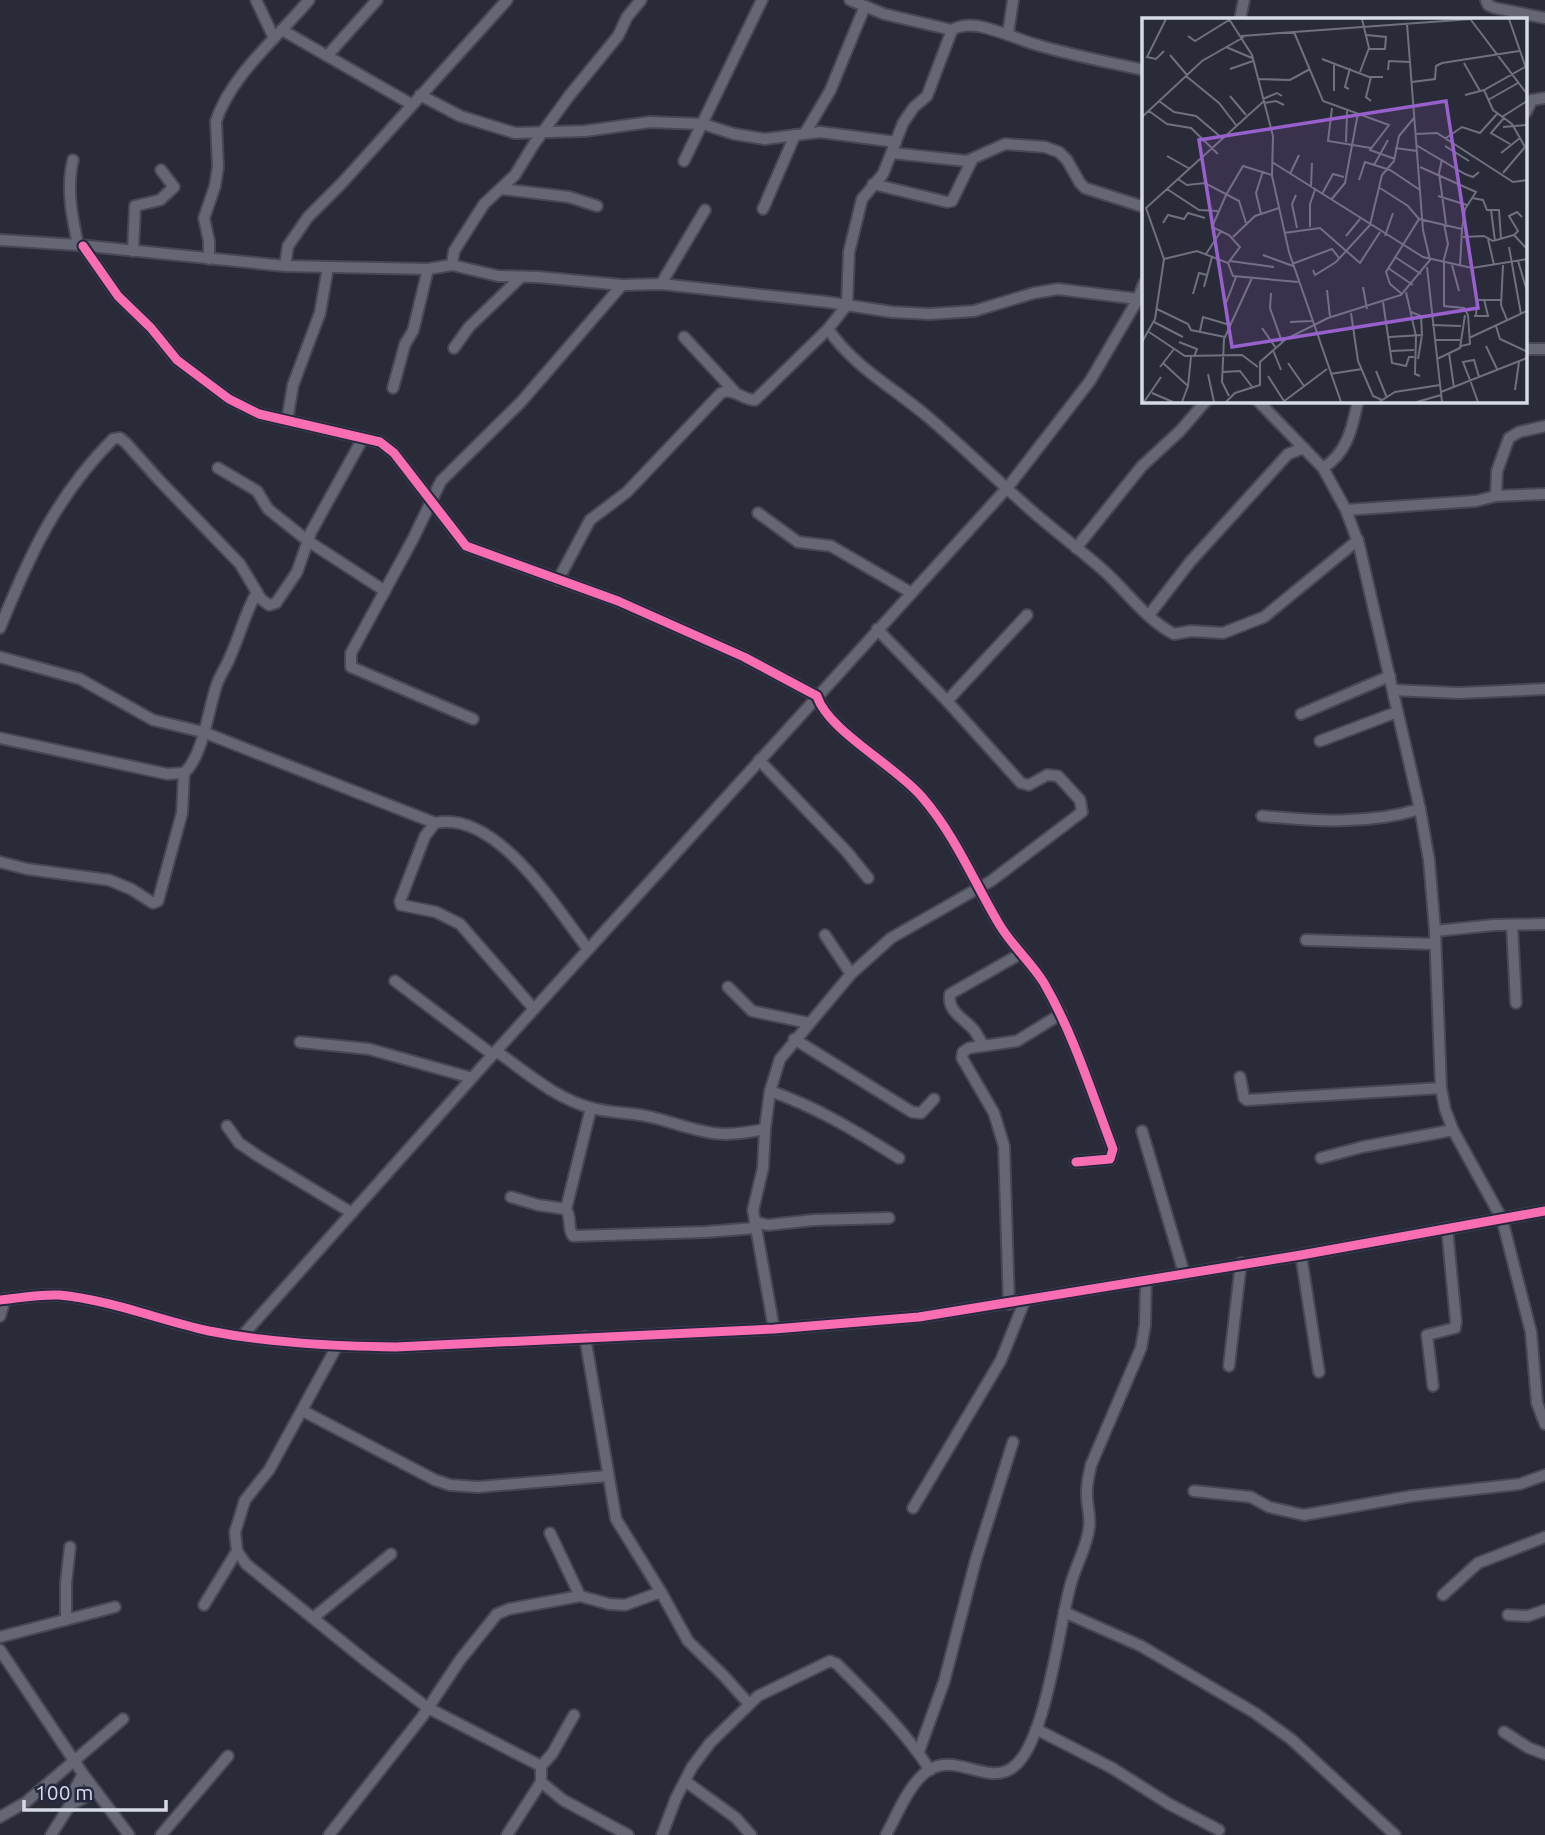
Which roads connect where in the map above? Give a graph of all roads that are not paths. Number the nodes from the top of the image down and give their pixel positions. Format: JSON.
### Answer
{"nodes":[{"id":1,"x":256,"y":0,"type":"edge"},
{"id":2,"x":309,"y":0,"type":"edge"},
{"id":3,"x":377,"y":0,"type":"edge"},
{"id":4,"x":507,"y":0,"type":"edge"},
{"id":5,"x":640,"y":0,"type":"edge"},
{"id":6,"x":762,"y":0,"type":"edge"},
{"id":7,"x":850,"y":0,"type":"edge"},
{"id":8,"x":1013,"y":0,"type":"edge"},
{"id":9,"x":1244,"y":0,"type":"edge"},
{"id":10,"x":1486,"y":0,"type":"edge"},
{"id":11,"x":865,"y":6,"type":"junction"},
{"id":12,"x":1240,"y":18,"type":"edge"},
{"id":13,"x":1545,"y":19,"type":"edge"},
{"id":14,"x":952,"y":30,"type":"junction"},
{"id":15,"x":278,"y":34,"type":"junction"},
{"id":16,"x":1009,"y":34,"type":"junction"},
{"id":17,"x":327,"y":56,"type":"junction"},
{"id":18,"x":1142,"y":70,"type":"edge"},
{"id":19,"x":420,"y":95,"type":"junction"},
{"id":20,"x":1545,"y":99,"type":"edge"},
{"id":21,"x":411,"y":104,"type":"junction"},
{"id":22,"x":1528,"y":108,"type":"edge"},
{"id":23,"x":703,"y":124,"type":"junction"},
{"id":24,"x":542,"y":134,"type":"junction"},
{"id":25,"x":800,"y":134,"type":"junction"},
{"id":26,"x":894,"y":147,"type":"junction"},
{"id":27,"x":73,"y":160,"type":"dead end"},
{"id":28,"x":972,"y":160,"type":"junction"},
{"id":29,"x":684,"y":161,"type":"dead end"},
{"id":30,"x":161,"y":170,"type":"dead end"},
{"id":31,"x":873,"y":184,"type":"junction"},
{"id":32,"x":501,"y":189,"type":"junction"},
{"id":33,"x":597,"y":206,"type":"dead end"},
{"id":34,"x":1142,"y":206,"type":"edge"},
{"id":35,"x":763,"y":209,"type":"dead end"},
{"id":36,"x":705,"y":210,"type":"dead end"},
{"id":37,"x":0,"y":240,"type":"edge"},
{"id":38,"x":81,"y":245,"type":"junction"},
{"id":39,"x":133,"y":251,"type":"junction"},
{"id":40,"x":209,"y":259,"type":"junction"},
{"id":41,"x":452,"y":265,"type":"junction"},
{"id":42,"x":285,"y":266,"type":"junction"},
{"id":43,"x":328,"y":267,"type":"junction"},
{"id":44,"x":428,"y":269,"type":"junction"},
{"id":45,"x":521,"y":277,"type":"junction"},
{"id":46,"x":660,"y":284,"type":"junction"},
{"id":47,"x":622,"y":285,"type":"junction"},
{"id":48,"x":1141,"y":301,"type":"edge"},
{"id":49,"x":847,"y":305,"type":"junction"},
{"id":50,"x":828,"y":329,"type":"junction"},
{"id":51,"x":684,"y":337,"type":"dead end"},
{"id":52,"x":454,"y":348,"type":"dead end"},
{"id":53,"x":393,"y":388,"type":"dead end"},
{"id":54,"x":735,"y":391,"type":"junction"},
{"id":55,"x":1205,"y":402,"type":"edge"},
{"id":56,"x":1259,"y":402,"type":"edge"},
{"id":57,"x":1358,"y":402,"type":"edge"},
{"id":58,"x":286,"y":421,"type":"junction"},
{"id":59,"x":1545,"y":426,"type":"edge"},
{"id":60,"x":1292,"y":435,"type":"junction"},
{"id":61,"x":363,"y":438,"type":"junction"},
{"id":62,"x":1304,"y":448,"type":"junction"},
{"id":63,"x":1288,"y":454,"type":"junction"},
{"id":64,"x":218,"y":468,"type":"dead end"},
{"id":65,"x":1324,"y":468,"type":"junction"},
{"id":66,"x":441,"y":481,"type":"junction"},
{"id":67,"x":418,"y":485,"type":"junction"},
{"id":68,"x":1008,"y":487,"type":"junction"},
{"id":69,"x":1545,"y":494,"type":"edge"},
{"id":70,"x":1496,"y":496,"type":"junction"},
{"id":71,"x":431,"y":502,"type":"junction"},
{"id":72,"x":1346,"y":510,"type":"junction"},
{"id":73,"x":758,"y":513,"type":"dead end"},
{"id":74,"x":1358,"y":540,"type":"junction"},
{"id":75,"x":307,"y":541,"type":"junction"},
{"id":76,"x":1076,"y":548,"type":"junction"},
{"id":77,"x":558,"y":580,"type":"junction"},
{"id":78,"x":257,"y":592,"type":"junction"},
{"id":79,"x":385,"y":592,"type":"junction"},
{"id":80,"x":910,"y":592,"type":"junction"},
{"id":81,"x":1027,"y":615,"type":"dead end"},
{"id":82,"x":1149,"y":615,"type":"junction"},
{"id":83,"x":0,"y":628,"type":"edge"},
{"id":84,"x":877,"y":629,"type":"junction"},
{"id":85,"x":0,"y":657,"type":"edge"},
{"id":86,"x":1390,"y":676,"type":"junction"},
{"id":87,"x":1545,"y":689,"type":"edge"},
{"id":88,"x":1393,"y":690,"type":"junction"},
{"id":89,"x":817,"y":696,"type":"junction"},
{"id":90,"x":947,"y":701,"type":"junction"},
{"id":91,"x":1397,"y":712,"type":"junction"},
{"id":92,"x":1301,"y":714,"type":"dead end"},
{"id":93,"x":473,"y":719,"type":"dead end"},
{"id":94,"x":203,"y":732,"type":"junction"},
{"id":95,"x":0,"y":738,"type":"edge"},
{"id":96,"x":1320,"y":741,"type":"dead end"},
{"id":97,"x":759,"y":760,"type":"junction"},
{"id":98,"x":184,"y":773,"type":"junction"},
{"id":99,"x":1420,"y":808,"type":"junction"},
{"id":100,"x":1262,"y":816,"type":"dead end"},
{"id":101,"x":435,"y":823,"type":"junction"},
{"id":102,"x":0,"y":862,"type":"edge"},
{"id":103,"x":868,"y":878,"type":"dead end"},
{"id":104,"x":980,"y":887,"type":"junction"},
{"id":105,"x":1545,"y":924,"type":"edge"},
{"id":106,"x":1512,"y":925,"type":"junction"},
{"id":107,"x":1435,"y":931,"type":"junction"},
{"id":108,"x":825,"y":935,"type":"dead end"},
{"id":109,"x":1306,"y":940,"type":"dead end"},
{"id":110,"x":1435,"y":944,"type":"junction"},
{"id":111,"x":588,"y":949,"type":"junction"},
{"id":112,"x":1020,"y":954,"type":"junction"},
{"id":113,"x":851,"y":974,"type":"junction"},
{"id":114,"x":395,"y":981,"type":"dead end"},
{"id":115,"x":728,"y":987,"type":"dead end"},
{"id":116,"x":1516,"y":1003,"type":"dead end"},
{"id":117,"x":534,"y":1009,"type":"junction"},
{"id":118,"x":1061,"y":1014,"type":"junction"},
{"id":119,"x":808,"y":1023,"type":"junction"},
{"id":120,"x":794,"y":1040,"type":"junction"},
{"id":121,"x":300,"y":1042,"type":"dead end"},
{"id":122,"x":983,"y":1045,"type":"junction"},
{"id":123,"x":495,"y":1053,"type":"junction"},
{"id":124,"x":1240,"y":1077,"type":"dead end"},
{"id":125,"x":472,"y":1078,"type":"junction"},
{"id":126,"x":1441,"y":1088,"type":"junction"},
{"id":127,"x":770,"y":1091,"type":"junction"},
{"id":128,"x":934,"y":1099,"type":"dead end"},
{"id":129,"x":590,"y":1108,"type":"junction"},
{"id":130,"x":227,"y":1126,"type":"dead end"},
{"id":131,"x":765,"y":1129,"type":"junction"},
{"id":132,"x":1453,"y":1130,"type":"junction"},
{"id":133,"x":1142,"y":1131,"type":"dead end"},
{"id":134,"x":899,"y":1158,"type":"dead end"},
{"id":135,"x":1321,"y":1158,"type":"dead end"},
{"id":136,"x":1076,"y":1162,"type":"dead end"},
{"id":137,"x":511,"y":1197,"type":"dead end"},
{"id":138,"x":566,"y":1209,"type":"junction"},
{"id":139,"x":1545,"y":1211,"type":"edge"},
{"id":140,"x":352,"y":1213,"type":"junction"},
{"id":141,"x":889,"y":1218,"type":"dead end"},
{"id":142,"x":1502,"y":1219,"type":"junction"},
{"id":143,"x":755,"y":1228,"type":"junction"},
{"id":144,"x":1447,"y":1228,"type":"junction"},
{"id":145,"x":1301,"y":1255,"type":"junction"},
{"id":146,"x":1241,"y":1264,"type":"junction"},
{"id":147,"x":1184,"y":1273,"type":"junction"},
{"id":148,"x":1146,"y":1280,"type":"junction"},
{"id":149,"x":3,"y":1299,"type":"edge"},
{"id":150,"x":1025,"y":1300,"type":"junction"},
{"id":151,"x":1009,"y":1304,"type":"junction"},
{"id":152,"x":0,"y":1315,"type":"edge"},
{"id":153,"x":774,"y":1329,"type":"junction"},
{"id":154,"x":242,"y":1336,"type":"junction"},
{"id":155,"x":585,"y":1338,"type":"junction"},
{"id":156,"x":337,"y":1346,"type":"junction"},
{"id":157,"x":1229,"y":1366,"type":"dead end"},
{"id":158,"x":1320,"y":1372,"type":"dead end"},
{"id":159,"x":1433,"y":1386,"type":"dead end"},
{"id":160,"x":303,"y":1411,"type":"junction"},
{"id":161,"x":1545,"y":1424,"type":"edge"},
{"id":162,"x":1013,"y":1442,"type":"dead end"},
{"id":163,"x":1545,"y":1475,"type":"edge"},
{"id":164,"x":607,"y":1476,"type":"junction"},
{"id":165,"x":1194,"y":1491,"type":"dead end"},
{"id":166,"x":913,"y":1508,"type":"dead end"},
{"id":167,"x":550,"y":1534,"type":"dead end"},
{"id":168,"x":1545,"y":1537,"type":"edge"},
{"id":169,"x":70,"y":1547,"type":"dead end"},
{"id":170,"x":237,"y":1551,"type":"junction"},
{"id":171,"x":391,"y":1554,"type":"dead end"},
{"id":172,"x":661,"y":1592,"type":"junction"},
{"id":173,"x":1443,"y":1595,"type":"dead end"},
{"id":174,"x":580,"y":1596,"type":"junction"},
{"id":175,"x":204,"y":1605,"type":"dead end"},
{"id":176,"x":114,"y":1607,"type":"dead end"},
{"id":177,"x":1545,"y":1610,"type":"edge"},
{"id":178,"x":1064,"y":1612,"type":"junction"},
{"id":179,"x":1508,"y":1615,"type":"dead end"},
{"id":180,"x":313,"y":1618,"type":"junction"},
{"id":181,"x":66,"y":1620,"type":"junction"},
{"id":182,"x":0,"y":1637,"type":"edge"},
{"id":183,"x":0,"y":1650,"type":"edge"},
{"id":184,"x":11,"y":1668,"type":"junction"},
{"id":185,"x":0,"y":1675,"type":"edge"},
{"id":186,"x":749,"y":1704,"type":"junction"},
{"id":187,"x":428,"y":1708,"type":"junction"},
{"id":188,"x":574,"y":1715,"type":"dead end"},
{"id":189,"x":123,"y":1719,"type":"dead end"},
{"id":190,"x":1036,"y":1729,"type":"junction"},
{"id":191,"x":1504,"y":1732,"type":"dead end"},
{"id":192,"x":919,"y":1751,"type":"junction"},
{"id":193,"x":1545,"y":1754,"type":"edge"},
{"id":194,"x":228,"y":1756,"type":"dead end"},
{"id":195,"x":75,"y":1761,"type":"junction"},
{"id":196,"x":541,"y":1766,"type":"junction"},
{"id":197,"x":930,"y":1770,"type":"junction"},
{"id":198,"x":83,"y":1774,"type":"junction"},
{"id":199,"x":685,"y":1780,"type":"junction"},
{"id":200,"x":541,"y":1782,"type":"junction"},
{"id":201,"x":95,"y":1792,"type":"junction"},
{"id":202,"x":70,"y":1805,"type":"junction"},
{"id":203,"x":0,"y":1817,"type":"edge"},
{"id":204,"x":1381,"y":1823,"type":"junction"},
{"id":205,"x":1219,"y":1830,"type":"dead end"},
{"id":206,"x":51,"y":1835,"type":"edge"},
{"id":207,"x":129,"y":1835,"type":"edge"},
{"id":208,"x":161,"y":1835,"type":"edge"},
{"id":209,"x":329,"y":1835,"type":"edge"},
{"id":210,"x":507,"y":1835,"type":"edge"},
{"id":211,"x":628,"y":1835,"type":"edge"},
{"id":212,"x":662,"y":1835,"type":"edge"},
{"id":213,"x":751,"y":1835,"type":"edge"},
{"id":214,"x":886,"y":1835,"type":"edge"},
{"id":215,"x":1373,"y":1835,"type":"edge"},
{"id":216,"x":1395,"y":1835,"type":"edge"}],
"edges":[{"from":1,"to":15,"type":"street"},
{"from":2,"to":15,"type":"street"},
{"from":3,"to":17,"type":"street"},
{"from":4,"to":19,"type":"street"},
{"from":5,"to":24,"type":"street"},
{"from":6,"to":23,"type":"street"},
{"from":7,"to":11,"type":"street"},
{"from":8,"to":16,"type":"street"},
{"from":9,"to":12,"type":"street"},
{"from":10,"to":13,"type":"street"},
{"from":11,"to":14,"type":"street"},
{"from":11,"to":25,"type":"street"},
{"from":14,"to":16,"type":"street"},
{"from":14,"to":26,"type":"street"},
{"from":15,"to":17,"type":"street"},
{"from":15,"to":40,"type":"street"},
{"from":16,"to":18,"type":"street"},
{"from":17,"to":21,"type":"street"},
{"from":19,"to":21,"type":"street"},
{"from":19,"to":24,"type":"street"},
{"from":20,"to":22,"type":"street"},
{"from":21,"to":42,"type":"street"},
{"from":23,"to":24,"type":"street"},
{"from":23,"to":25,"type":"street"},
{"from":23,"to":29,"type":"street"},
{"from":24,"to":32,"type":"street"},
{"from":25,"to":26,"type":"street"},
{"from":25,"to":35,"type":"street"},
{"from":26,"to":28,"type":"street"},
{"from":26,"to":31,"type":"street"},
{"from":27,"to":38,"type":"street"},
{"from":28,"to":31,"type":"street"},
{"from":28,"to":34,"type":"street"},
{"from":30,"to":39,"type":"street"},
{"from":31,"to":49,"type":"street"},
{"from":32,"to":33,"type":"street"},
{"from":32,"to":41,"type":"street"},
{"from":36,"to":46,"type":"street"},
{"from":37,"to":38,"type":"street"},
{"from":38,"to":39,"type":"street"},
{"from":38,"to":58,"type":"street"},
{"from":39,"to":40,"type":"street"},
{"from":40,"to":42,"type":"street"},
{"from":41,"to":44,"type":"street"},
{"from":41,"to":45,"type":"street"},
{"from":42,"to":43,"type":"street"},
{"from":43,"to":44,"type":"street"},
{"from":43,"to":58,"type":"street"},
{"from":44,"to":53,"type":"street"},
{"from":45,"to":47,"type":"street"},
{"from":45,"to":52,"type":"street"},
{"from":46,"to":47,"type":"street"},
{"from":46,"to":49,"type":"street"},
{"from":47,"to":66,"type":"street"},
{"from":48,"to":49,"type":"street"},
{"from":48,"to":68,"type":"street"},
{"from":49,"to":50,"type":"street"},
{"from":50,"to":54,"type":"street"},
{"from":50,"to":68,"type":"street"},
{"from":51,"to":54,"type":"street"},
{"from":54,"to":77,"type":"street"},
{"from":55,"to":76,"type":"street"},
{"from":56,"to":60,"type":"street"},
{"from":57,"to":65,"type":"street"},
{"from":58,"to":61,"type":"street"},
{"from":59,"to":70,"type":"street"},
{"from":60,"to":62,"type":"street"},
{"from":60,"to":63,"type":"street"},
{"from":61,"to":67,"type":"street"},
{"from":61,"to":75,"type":"street"},
{"from":62,"to":63,"type":"street"},
{"from":62,"to":65,"type":"street"},
{"from":63,"to":82,"type":"street"},
{"from":64,"to":75,"type":"street"},
{"from":65,"to":72,"type":"street"},
{"from":66,"to":67,"type":"street"},
{"from":66,"to":71,"type":"street"},
{"from":67,"to":71,"type":"street"},
{"from":68,"to":76,"type":"street"},
{"from":68,"to":80,"type":"street"},
{"from":69,"to":70,"type":"street"},
{"from":70,"to":72,"type":"street"},
{"from":71,"to":77,"type":"street"},
{"from":71,"to":79,"type":"street"},
{"from":72,"to":74,"type":"street"},
{"from":73,"to":80,"type":"street"},
{"from":74,"to":82,"type":"street"},
{"from":74,"to":86,"type":"street"},
{"from":75,"to":78,"type":"street"},
{"from":75,"to":79,"type":"street"},
{"from":76,"to":82,"type":"street"},
{"from":77,"to":89,"type":"street"},
{"from":78,"to":83,"type":"street"},
{"from":78,"to":94,"type":"street"},
{"from":79,"to":93,"type":"street"},
{"from":80,"to":84,"type":"street"},
{"from":81,"to":90,"type":"street"},
{"from":84,"to":89,"type":"street"},
{"from":84,"to":90,"type":"street"},
{"from":85,"to":94,"type":"street"},
{"from":86,"to":88,"type":"street"},
{"from":86,"to":92,"type":"street"},
{"from":87,"to":88,"type":"street"},
{"from":88,"to":91,"type":"street"},
{"from":89,"to":97,"type":"street"},
{"from":89,"to":104,"type":"street"},
{"from":90,"to":104,"type":"street"},
{"from":91,"to":96,"type":"street"},
{"from":91,"to":99,"type":"street"},
{"from":94,"to":98,"type":"street"},
{"from":94,"to":101,"type":"street"},
{"from":95,"to":98,"type":"street"},
{"from":97,"to":103,"type":"street"},
{"from":97,"to":111,"type":"street"},
{"from":98,"to":102,"type":"street"},
{"from":99,"to":100,"type":"street"},
{"from":99,"to":107,"type":"street"},
{"from":101,"to":111,"type":"street"},
{"from":101,"to":117,"type":"street"},
{"from":104,"to":112,"type":"street"},
{"from":104,"to":113,"type":"street"},
{"from":105,"to":106,"type":"street"},
{"from":106,"to":107,"type":"street"},
{"from":106,"to":116,"type":"street"},
{"from":107,"to":110,"type":"street"},
{"from":108,"to":113,"type":"street"},
{"from":109,"to":110,"type":"street"},
{"from":110,"to":126,"type":"street"},
{"from":111,"to":117,"type":"street"},
{"from":112,"to":118,"type":"street"},
{"from":112,"to":122,"type":"street"},
{"from":113,"to":119,"type":"street"},
{"from":114,"to":123,"type":"street"},
{"from":115,"to":119,"type":"street"},
{"from":117,"to":123,"type":"street"},
{"from":118,"to":122,"type":"street"},
{"from":118,"to":136,"type":"street"},
{"from":119,"to":120,"type":"street"},
{"from":120,"to":127,"type":"street"},
{"from":120,"to":128,"type":"street"},
{"from":121,"to":125,"type":"street"},
{"from":122,"to":151,"type":"street"},
{"from":123,"to":125,"type":"street"},
{"from":123,"to":129,"type":"street"},
{"from":124,"to":126,"type":"street"},
{"from":125,"to":140,"type":"street"},
{"from":126,"to":132,"type":"street"},
{"from":127,"to":131,"type":"street"},
{"from":127,"to":134,"type":"street"},
{"from":129,"to":131,"type":"street"},
{"from":129,"to":138,"type":"street"},
{"from":130,"to":140,"type":"street"},
{"from":131,"to":143,"type":"street"},
{"from":132,"to":135,"type":"street"},
{"from":132,"to":142,"type":"street"},
{"from":133,"to":147,"type":"street"},
{"from":137,"to":138,"type":"street"},
{"from":138,"to":143,"type":"street"},
{"from":139,"to":142,"type":"street"},
{"from":140,"to":154,"type":"street"},
{"from":141,"to":143,"type":"street"},
{"from":142,"to":144,"type":"street"},
{"from":142,"to":161,"type":"street"},
{"from":143,"to":153,"type":"street"},
{"from":144,"to":145,"type":"street"},
{"from":144,"to":159,"type":"street"},
{"from":145,"to":146,"type":"street"},
{"from":145,"to":158,"type":"street"},
{"from":146,"to":147,"type":"street"},
{"from":146,"to":157,"type":"street"},
{"from":147,"to":148,"type":"street"},
{"from":148,"to":150,"type":"street"},
{"from":148,"to":178,"type":"street"},
{"from":149,"to":152,"type":"street"},
{"from":149,"to":154,"type":"street"},
{"from":150,"to":151,"type":"street"},
{"from":150,"to":166,"type":"street"},
{"from":151,"to":153,"type":"street"},
{"from":153,"to":155,"type":"street"},
{"from":154,"to":156,"type":"street"},
{"from":155,"to":156,"type":"street"},
{"from":155,"to":164,"type":"street"},
{"from":156,"to":160,"type":"street"},
{"from":160,"to":164,"type":"street"},
{"from":160,"to":170,"type":"street"},
{"from":162,"to":192,"type":"street"},
{"from":163,"to":165,"type":"street"},
{"from":164,"to":172,"type":"street"},
{"from":167,"to":174,"type":"street"},
{"from":168,"to":173,"type":"street"},
{"from":169,"to":181,"type":"street"},
{"from":170,"to":175,"type":"street"},
{"from":170,"to":180,"type":"street"},
{"from":171,"to":180,"type":"street"},
{"from":172,"to":174,"type":"street"},
{"from":172,"to":186,"type":"street"},
{"from":174,"to":187,"type":"street"},
{"from":176,"to":181,"type":"street"},
{"from":177,"to":179,"type":"street"},
{"from":178,"to":190,"type":"street"},
{"from":178,"to":204,"type":"street"},
{"from":180,"to":187,"type":"street"},
{"from":181,"to":182,"type":"street"},
{"from":183,"to":184,"type":"street"},
{"from":184,"to":185,"type":"street"},
{"from":184,"to":195,"type":"street"},
{"from":186,"to":192,"type":"street"},
{"from":186,"to":199,"type":"street"},
{"from":187,"to":196,"type":"street"},
{"from":187,"to":209,"type":"street"},
{"from":188,"to":196,"type":"street"},
{"from":189,"to":195,"type":"street"},
{"from":190,"to":197,"type":"street"},
{"from":190,"to":205,"type":"street"},
{"from":191,"to":193,"type":"street"},
{"from":192,"to":197,"type":"street"},
{"from":194,"to":208,"type":"street"},
{"from":195,"to":198,"type":"street"},
{"from":195,"to":203,"type":"street"},
{"from":196,"to":200,"type":"street"},
{"from":197,"to":214,"type":"street"},
{"from":198,"to":201,"type":"street"},
{"from":198,"to":202,"type":"street"},
{"from":199,"to":212,"type":"street"},
{"from":199,"to":213,"type":"street"},
{"from":200,"to":210,"type":"street"},
{"from":200,"to":211,"type":"street"},
{"from":201,"to":202,"type":"street"},
{"from":201,"to":207,"type":"street"},
{"from":202,"to":206,"type":"street"},
{"from":204,"to":215,"type":"street"},
{"from":204,"to":216,"type":"street"}]}
